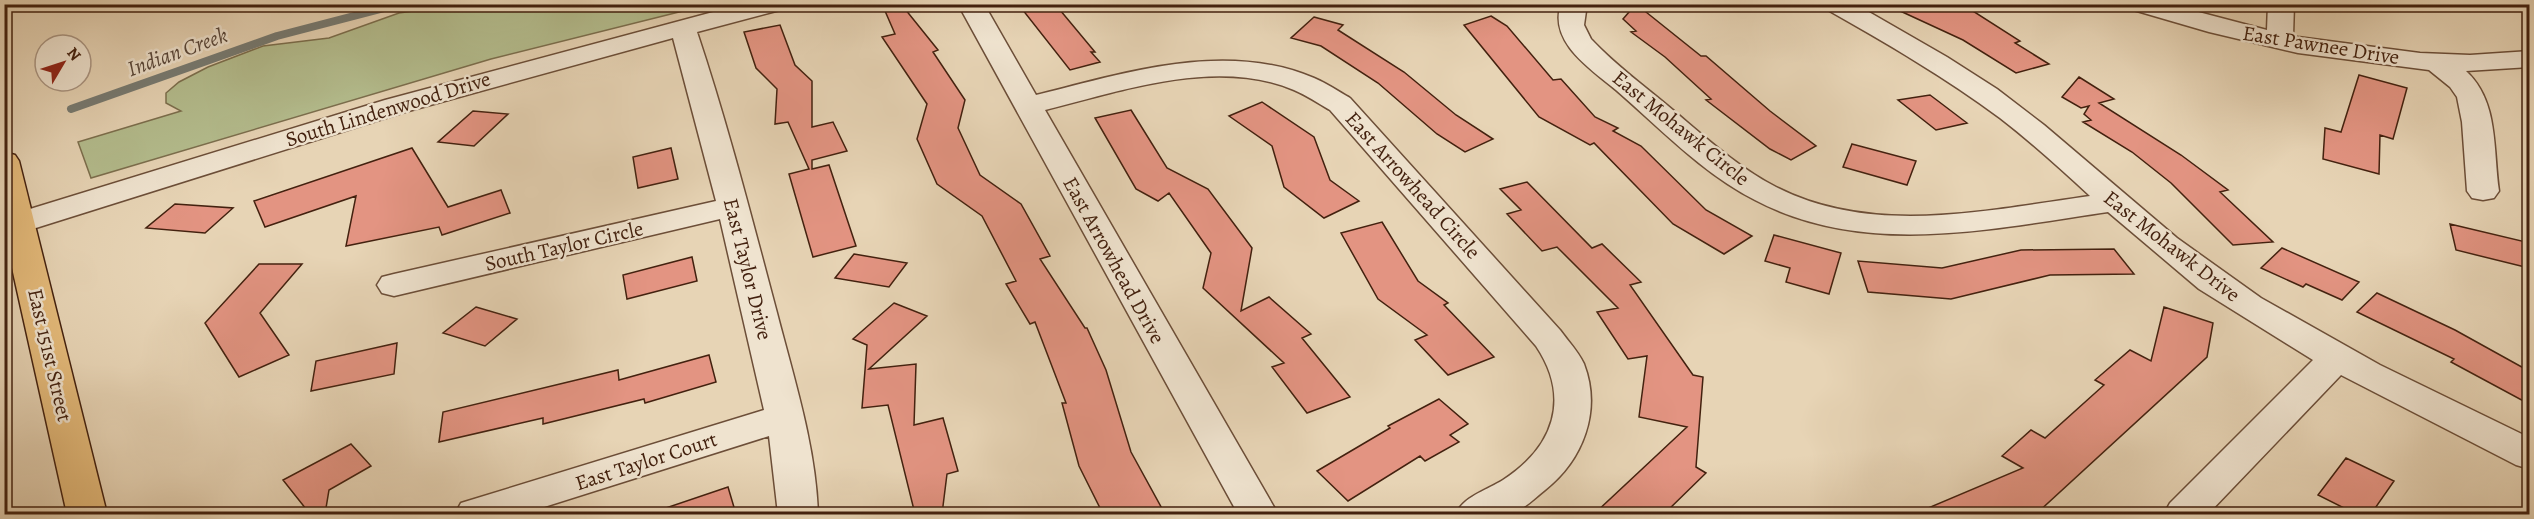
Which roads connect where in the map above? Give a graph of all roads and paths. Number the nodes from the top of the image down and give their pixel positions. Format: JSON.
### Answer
{"nodes":[{"id":1,"x":775,"y":4,"type":"edge"},
{"id":2,"x":971,"y":4,"type":"edge"},
{"id":3,"x":1574,"y":4,"type":"edge"},
{"id":4,"x":1835,"y":4,"type":"edge"},
{"id":5,"x":2139,"y":4,"type":"edge"},
{"id":6,"x":2281,"y":4,"type":"edge"},
{"id":7,"x":683,"y":28,"type":"junction"},
{"id":8,"x":2280,"y":41,"type":"junction"},
{"id":9,"x":2529,"y":59,"type":"edge"},
{"id":10,"x":2435,"y":61,"type":"junction"},
{"id":11,"x":1027,"y":106,"type":"junction"},
{"id":12,"x":4,"y":161,"type":"edge"},
{"id":13,"x":2483,"y":191,"type":"dead end"},
{"id":14,"x":2114,"y":202,"type":"junction"},
{"id":15,"x":733,"y":207,"type":"junction"},
{"id":16,"x":12,"y":226,"type":"edge"},
{"id":17,"x":394,"y":285,"type":"dead end"},
{"id":18,"x":2338,"y":356,"type":"junction"},
{"id":19,"x":783,"y":418,"type":"junction"},
{"id":20,"x":2529,"y":456,"type":"edge"},
{"id":21,"x":87,"y":514,"type":"edge"},
{"id":22,"x":475,"y":514,"type":"edge"},
{"id":23,"x":798,"y":514,"type":"edge"},
{"id":24,"x":1258,"y":514,"type":"edge"},
{"id":25,"x":1476,"y":514,"type":"edge"},
{"id":26,"x":2184,"y":514,"type":"edge"}],
"edges":[{"from":1,"to":7,"type":"street","name":"South Lindenwood Drive"},
{"from":2,"to":11,"type":"street","name":"East Arrowhead Drive"},
{"from":3,"to":14,"type":"street","name":"East Mohawk Circle"},
{"from":4,"to":14,"type":"street","name":"East Mohawk Drive"},
{"from":5,"to":8,"type":"street","name":"East Pawnee Drive"},
{"from":6,"to":8,"type":"street"},
{"from":7,"to":15,"type":"street","name":"East Taylor Drive"},
{"from":7,"to":16,"type":"street","name":"South Lindenwood Drive"},
{"from":8,"to":10,"type":"street","name":"East Pawnee Drive"},
{"from":9,"to":10,"type":"street","name":"East Pawnee Drive"},
{"from":10,"to":13,"type":"street"},
{"from":11,"to":24,"type":"street","name":"East Arrowhead Drive"},
{"from":11,"to":25,"type":"street","name":"East Arrowhead Circle"},
{"from":12,"to":16,"type":"main road","name":"East 151st Street"},
{"from":14,"to":18,"type":"street","name":"East Mohawk Drive"},
{"from":15,"to":17,"type":"street","name":"South Taylor Circle"},
{"from":15,"to":19,"type":"street","name":"East Taylor Drive"},
{"from":16,"to":21,"type":"main road","name":"East 151st Street"},
{"from":18,"to":20,"type":"street","name":"East Mohawk Drive"},
{"from":18,"to":26,"type":"street"},
{"from":19,"to":22,"type":"street","name":"East Taylor Court"},
{"from":19,"to":23,"type":"street","name":"East Taylor Drive"}]}
